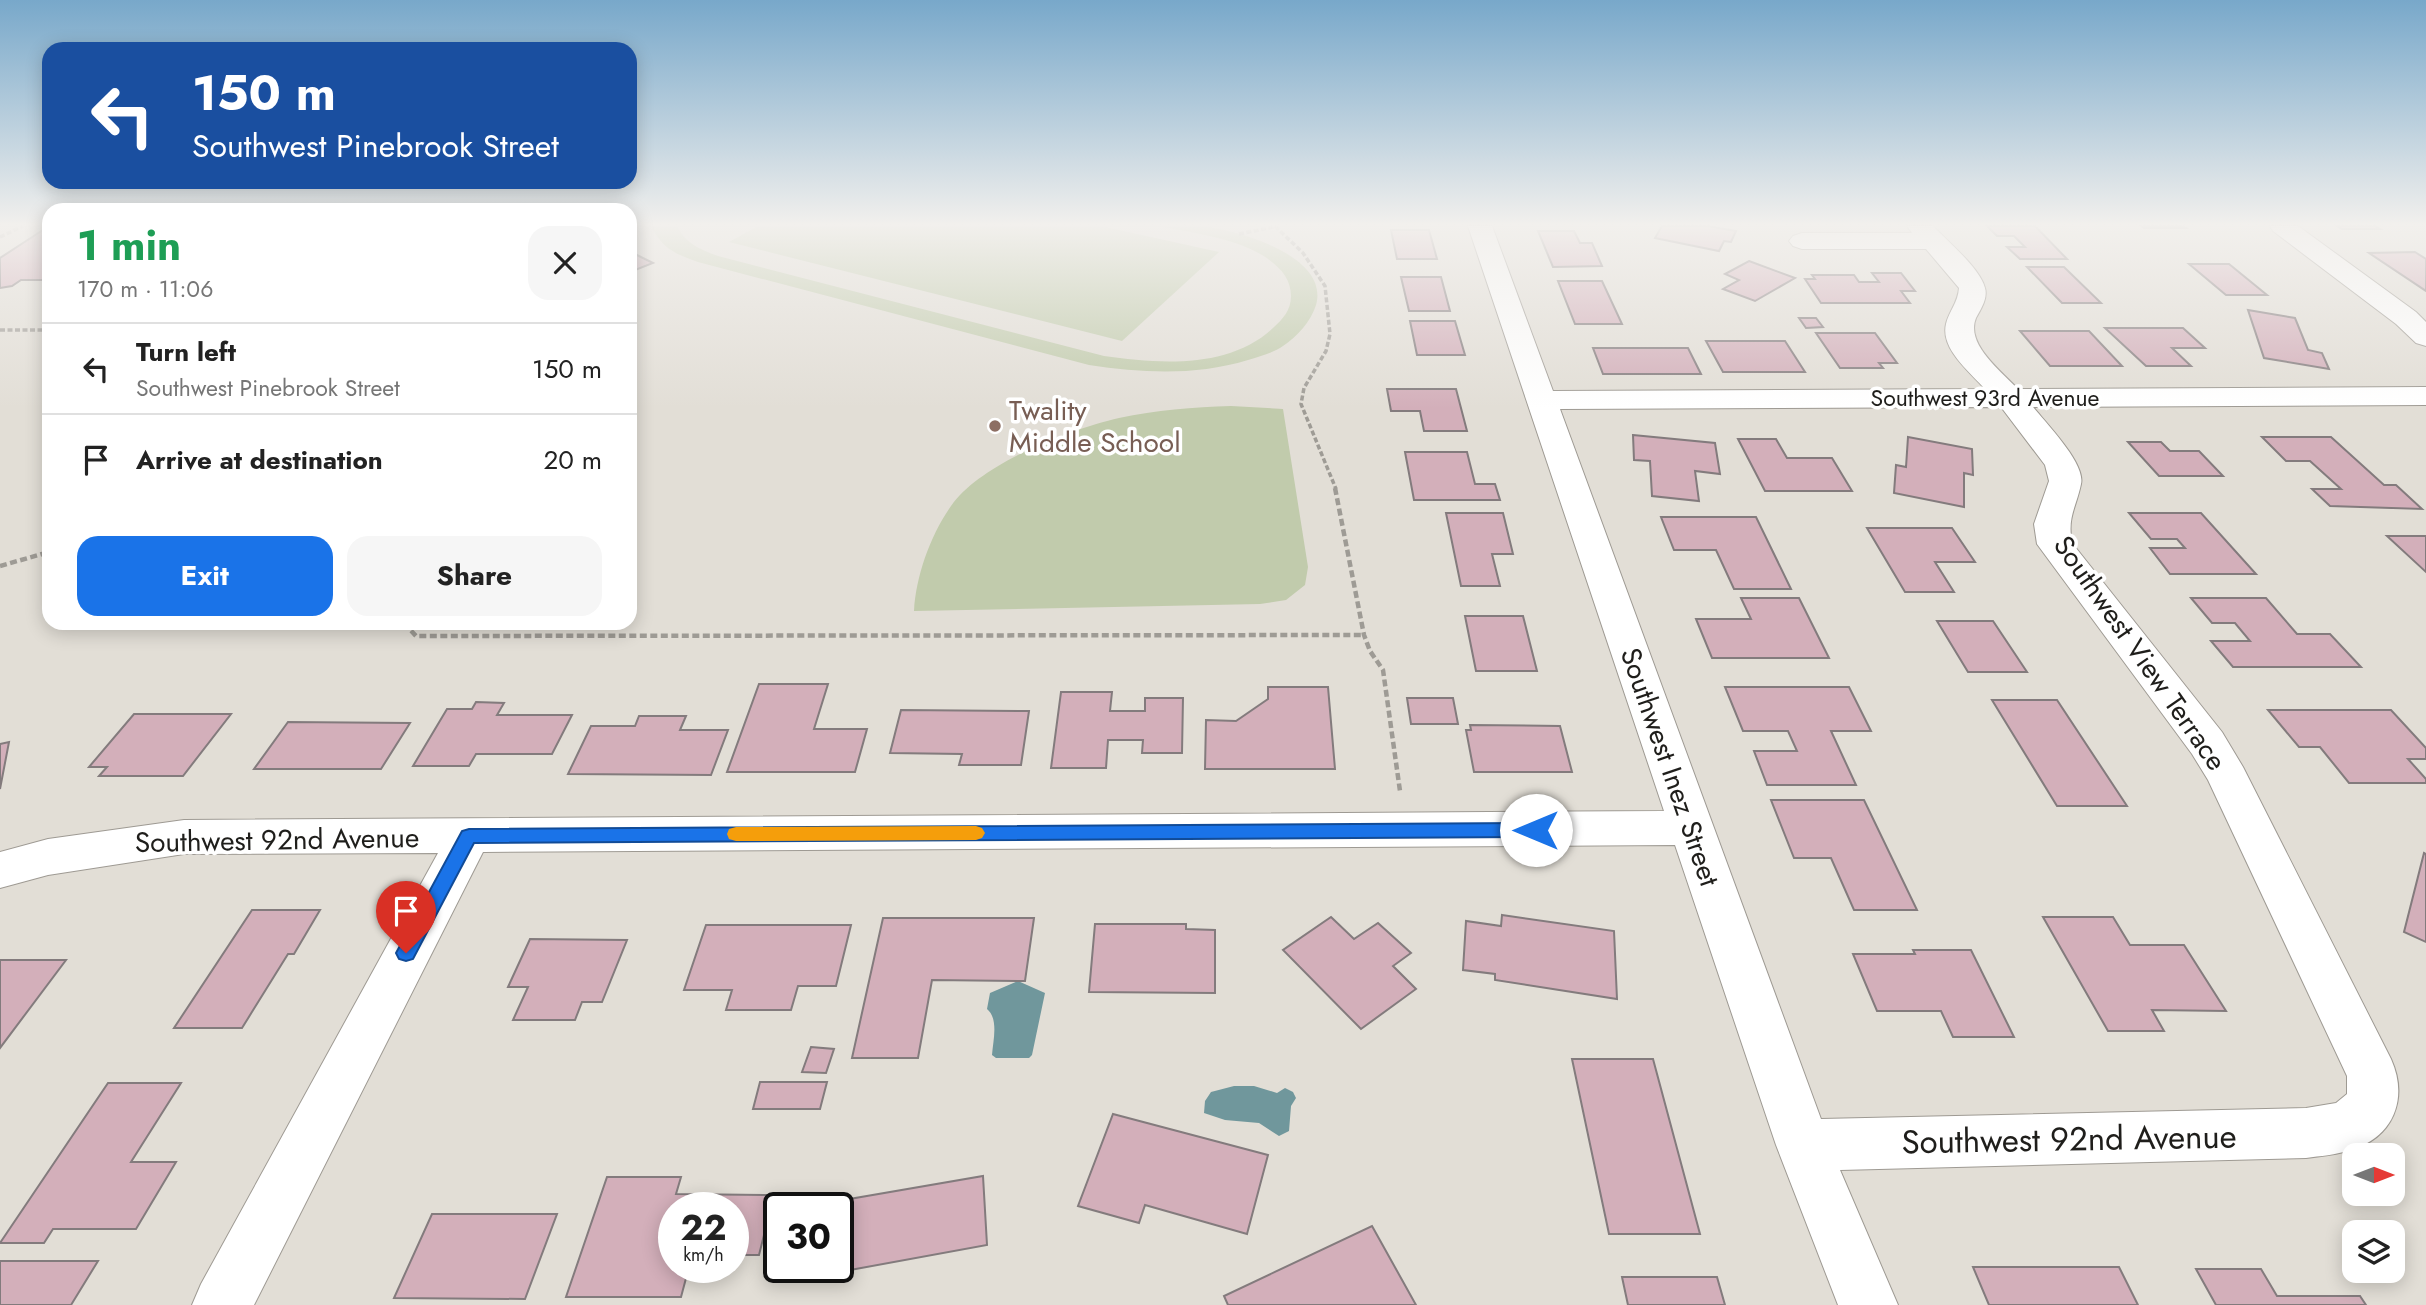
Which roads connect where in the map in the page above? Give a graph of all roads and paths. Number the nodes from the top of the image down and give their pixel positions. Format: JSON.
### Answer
{"nodes":[{"id":1,"x":1325,"y":287,"type":"edge"},
{"id":2,"x":1502,"y":287,"type":"edge"},
{"id":3,"x":1971,"y":287,"type":"edge"},
{"id":4,"x":2364,"y":287,"type":"edge"},
{"id":5,"x":42,"y":329,"type":"edge"},
{"id":6,"x":0,"y":330,"type":"edge"},
{"id":7,"x":2426,"y":337,"type":"edge"},
{"id":8,"x":2426,"y":396,"type":"edge"},
{"id":9,"x":2010,"y":398,"type":"junction"},
{"id":10,"x":1543,"y":400,"type":"junction"},
{"id":11,"x":42,"y":554,"type":"edge"},
{"id":12,"x":0,"y":566,"type":"edge"},
{"id":13,"x":410,"y":630,"type":"edge"},
{"id":14,"x":1364,"y":635,"type":"junction"},
{"id":15,"x":1691,"y":828,"type":"junction"},
{"id":16,"x":1406,"y":830,"type":"junction"},
{"id":17,"x":469,"y":836,"type":"junction"},
{"id":18,"x":0,"y":870,"type":"edge"},
{"id":19,"x":2335,"y":1129,"type":"joint"},
{"id":20,"x":1803,"y":1145,"type":"junction"},
{"id":21,"x":222,"y":1305,"type":"edge"},
{"id":22,"x":1868,"y":1305,"type":"edge"}],
"edges":[{"from":1,"to":14,"type":"path"},
{"from":2,"to":10,"type":"street","name":"Southwest Inez Street"},
{"from":3,"to":9,"type":"street","name":"Southwest View Terrace"},
{"from":4,"to":7,"type":"street"},
{"from":5,"to":6,"type":"path"},
{"from":8,"to":9,"type":"street","name":"Southwest 93rd Avenue"},
{"from":9,"to":10,"type":"street","name":"Southwest 93rd Avenue"},
{"from":9,"to":19,"type":"street","name":"Southwest View Terrace"},
{"from":10,"to":15,"type":"street","name":"Southwest Inez Street"},
{"from":11,"to":12,"type":"path"},
{"from":13,"to":14,"type":"path"},
{"from":14,"to":16,"type":"path"},
{"from":15,"to":16,"type":"street","name":"Southwest 92nd Avenue"},
{"from":15,"to":20,"type":"street","name":"Southwest Inez Street"},
{"from":16,"to":17,"type":"street","name":"Southwest 92nd Avenue"},
{"from":17,"to":18,"type":"street","name":"Southwest 92nd Avenue"},
{"from":17,"to":21,"type":"street"},
{"from":19,"to":20,"type":"street","name":"Southwest 92nd Avenue"},
{"from":20,"to":22,"type":"street","name":"Southwest Inez Street"}]}
